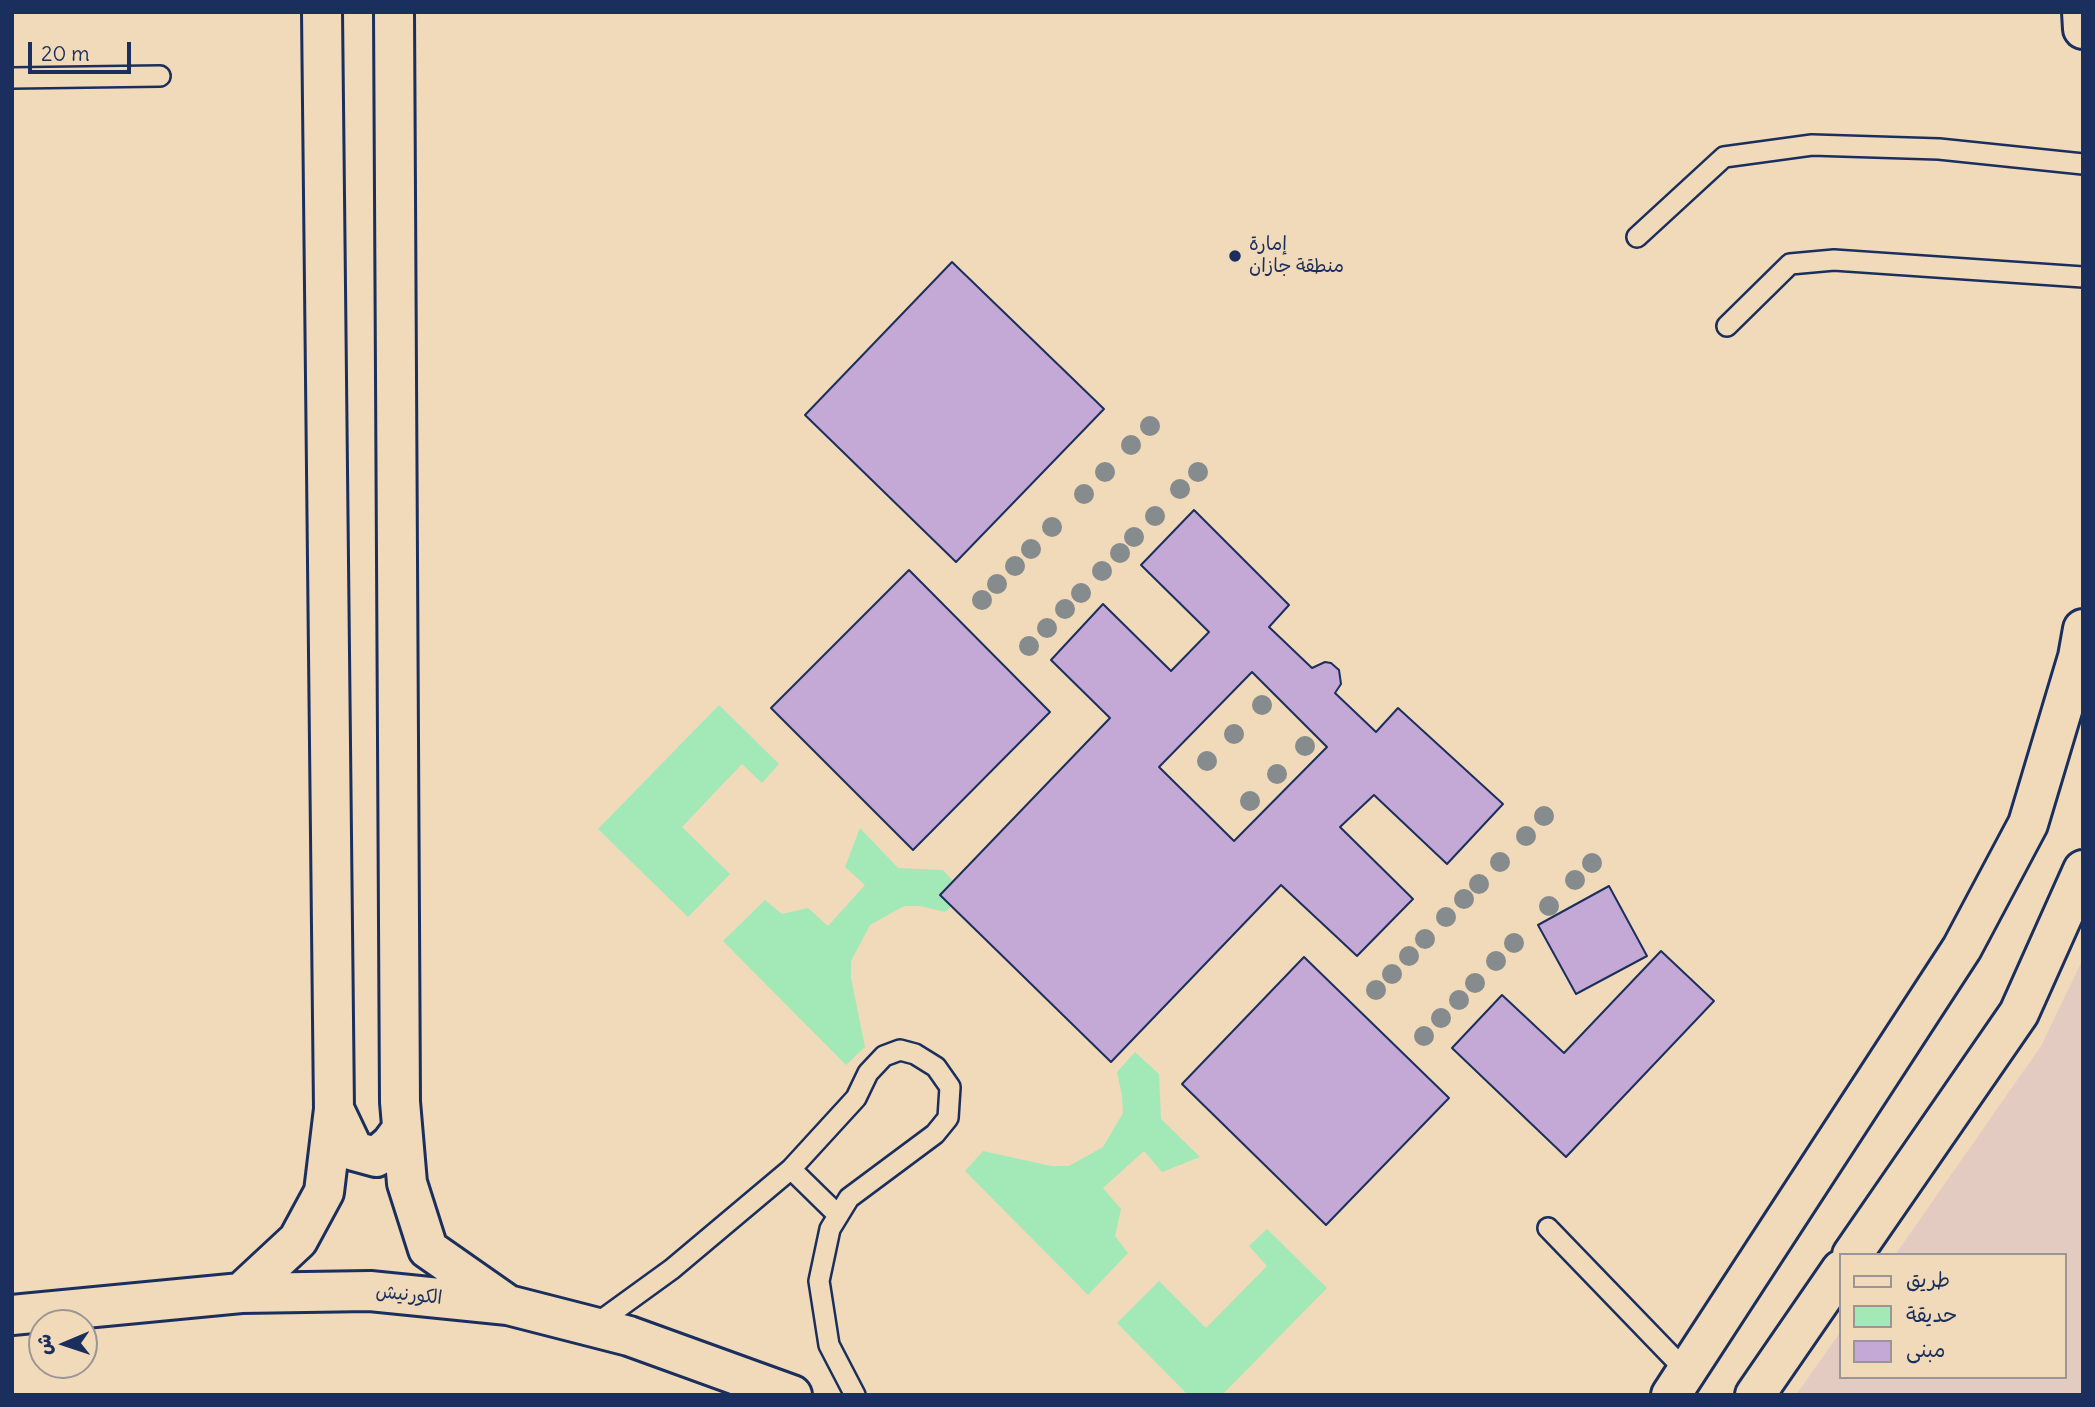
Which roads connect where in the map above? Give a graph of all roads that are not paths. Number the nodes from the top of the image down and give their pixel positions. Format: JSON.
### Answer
{"nodes":[{"id":1,"x":322,"y":12,"type":"edge"},
{"id":2,"x":394,"y":12,"type":"edge"},
{"id":3,"x":2082,"y":12,"type":"edge"},
{"id":4,"x":2083,"y":29,"type":"edge"},
{"id":5,"x":160,"y":76,"type":"dead end"},
{"id":6,"x":12,"y":78,"type":"edge"},
{"id":7,"x":2083,"y":164,"type":"edge"},
{"id":8,"x":1637,"y":237,"type":"dead end"},
{"id":9,"x":2083,"y":277,"type":"edge"},
{"id":10,"x":1727,"y":326,"type":"dead end"},
{"id":11,"x":2083,"y":629,"type":"edge"},
{"id":12,"x":2083,"y":870,"type":"edge"},
{"id":13,"x":334,"y":1109,"type":"junction"},
{"id":14,"x":402,"y":1129,"type":"junction"},
{"id":15,"x":791,"y":1169,"type":"junction"},
{"id":16,"x":838,"y":1215,"type":"junction"},
{"id":17,"x":1548,"y":1228,"type":"dead end"},
{"id":18,"x":1853,"y":1253,"type":"edge"},
{"id":19,"x":1840,"y":1271,"type":"edge"},
{"id":20,"x":241,"y":1293,"type":"junction"},
{"id":21,"x":508,"y":1306,"type":"junction"},
{"id":22,"x":12,"y":1315,"type":"edge"},
{"id":23,"x":592,"y":1327,"type":"junction"},
{"id":24,"x":1679,"y":1383,"type":"edge"},
{"id":25,"x":792,"y":1395,"type":"edge"},
{"id":26,"x":855,"y":1395,"type":"edge"},
{"id":27,"x":1755,"y":1395,"type":"edge"}],
"edges":[{"from":1,"to":13,"type":"main road"},
{"from":2,"to":14,"type":"main road"},
{"from":3,"to":4,"type":"main road"},
{"from":5,"to":6,"type":"lane"},
{"from":7,"to":8,"type":"lane"},
{"from":9,"to":10,"type":"lane"},
{"from":11,"to":24,"type":"main road"},
{"from":12,"to":18,"type":"main road"},
{"from":13,"to":14,"type":"main road"},
{"from":13,"to":20,"type":"main road"},
{"from":14,"to":21,"type":"main road"},
{"from":15,"to":16,"type":"lane"},
{"from":15,"to":16,"type":"lane"},
{"from":15,"to":23,"type":"lane"},
{"from":16,"to":26,"type":"lane"},
{"from":17,"to":24,"type":"lane"},
{"from":19,"to":27,"type":"main road"},
{"from":20,"to":21,"type":"main road","name":"الكورنيش"},
{"from":20,"to":22,"type":"main road","name":"الكورنيش"},
{"from":21,"to":23,"type":"main road","name":"الكورنيش"},
{"from":23,"to":25,"type":"main road","name":"الكورنيش"}]}
